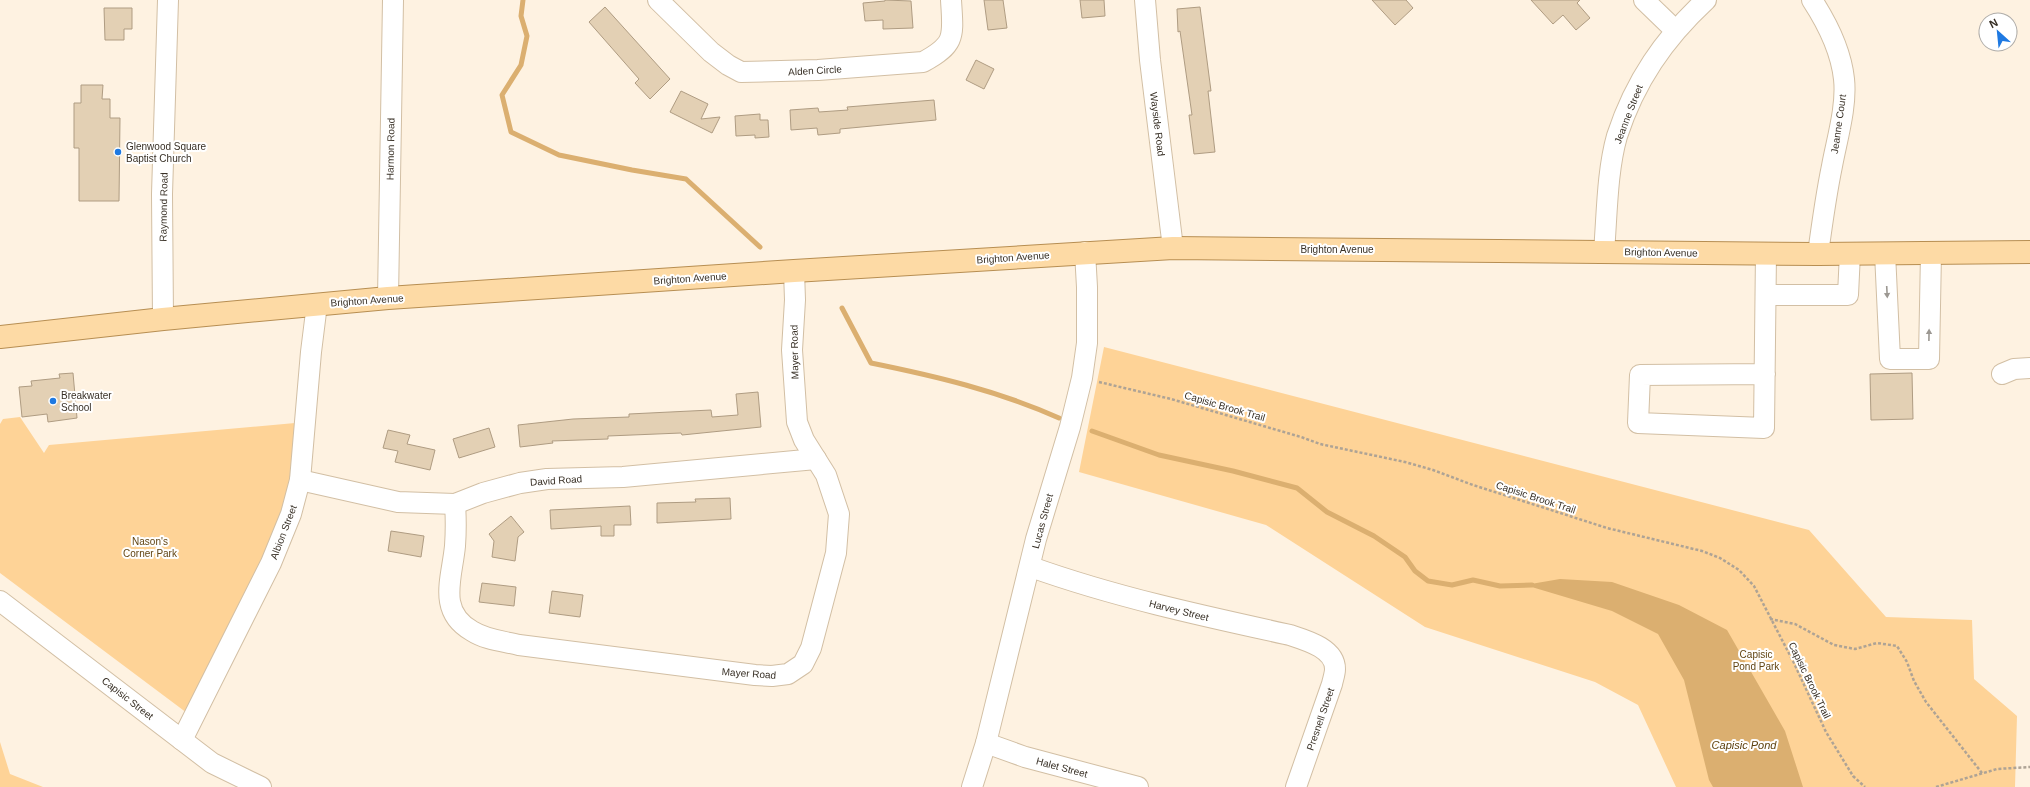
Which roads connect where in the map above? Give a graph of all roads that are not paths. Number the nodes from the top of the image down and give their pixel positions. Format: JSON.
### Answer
{"nodes":[{"id":1,"x":168,"y":0,"type":"edge"},
{"id":2,"x":393,"y":0,"type":"edge"},
{"id":3,"x":658,"y":0,"type":"edge"},
{"id":4,"x":951,"y":0,"type":"edge"},
{"id":5,"x":1145,"y":0,"type":"edge"},
{"id":6,"x":1644,"y":0,"type":"edge"},
{"id":7,"x":1706,"y":0,"type":"edge"},
{"id":8,"x":1812,"y":0,"type":"edge"},
{"id":9,"x":1675,"y":30,"type":"junction"},
{"id":10,"x":1173,"y":248,"type":"junction"},
{"id":11,"x":1085,"y":252,"type":"junction"},
{"id":12,"x":1604,"y":252,"type":"junction"},
{"id":13,"x":2030,"y":252,"type":"edge"},
{"id":14,"x":1766,"y":253,"type":"junction"},
{"id":15,"x":1850,"y":253,"type":"junction"},
{"id":16,"x":1885,"y":253,"type":"junction"},
{"id":17,"x":1931,"y":253,"type":"junction"},
{"id":18,"x":1818,"y":254,"type":"junction"},
{"id":19,"x":794,"y":270,"type":"junction"},
{"id":20,"x":1766,"y":295,"type":"junction"},
{"id":21,"x":388,"y":298,"type":"junction"},
{"id":22,"x":317,"y":304,"type":"junction"},
{"id":23,"x":163,"y":319,"type":"junction"},
{"id":24,"x":0,"y":337,"type":"edge"},
{"id":25,"x":2030,"y":368,"type":"edge"},
{"id":26,"x":1765,"y":374,"type":"junction"},
{"id":27,"x":2002,"y":374,"type":"dead end"},
{"id":28,"x":816,"y":459,"type":"junction"},
{"id":29,"x":300,"y":480,"type":"junction"},
{"id":30,"x":455,"y":504,"type":"junction"},
{"id":31,"x":1031,"y":567,"type":"junction"},
{"id":32,"x":0,"y":602,"type":"edge"},
{"id":33,"x":1327,"y":651,"type":"joint"},
{"id":34,"x":182,"y":740,"type":"junction"},
{"id":35,"x":986,"y":743,"type":"junction"},
{"id":36,"x":261,"y":787,"type":"edge"},
{"id":37,"x":972,"y":787,"type":"edge"},
{"id":38,"x":1138,"y":787,"type":"edge"},
{"id":39,"x":1296,"y":787,"type":"edge"}],
"edges":[{"from":1,"to":23,"type":"street","name":"Raymond Road"},
{"from":2,"to":21,"type":"street","name":"Harmon Road"},
{"from":3,"to":4,"type":"street","name":"Alden Circle"},
{"from":5,"to":10,"type":"street","name":"Wayside Road"},
{"from":6,"to":9,"type":"street"},
{"from":7,"to":9,"type":"street","name":"Jeanne Street"},
{"from":8,"to":18,"type":"street","name":"Jeanne Court"},
{"from":9,"to":12,"type":"street","name":"Jeanne Street"},
{"from":10,"to":11,"type":"main road","name":"Brighton Avenue"},
{"from":10,"to":12,"type":"main road","name":"Brighton Avenue"},
{"from":11,"to":19,"type":"main road","name":"Brighton Avenue"},
{"from":11,"to":31,"type":"street","name":"Lucas Street"},
{"from":12,"to":14,"type":"main road","name":"Brighton Avenue"},
{"from":13,"to":17,"type":"main road","name":"Brighton Avenue"},
{"from":14,"to":18,"type":"main road","name":"Brighton Avenue"},
{"from":14,"to":20,"type":"street"},
{"from":15,"to":16,"type":"main road","name":"Brighton Avenue"},
{"from":15,"to":18,"type":"main road","name":"Brighton Avenue"},
{"from":15,"to":20,"type":"street"},
{"from":16,"to":17,"type":"main road","name":"Brighton Avenue"},
{"from":16,"to":17,"type":"street","one_way":true},
{"from":19,"to":21,"type":"main road","name":"Brighton Avenue"},
{"from":19,"to":28,"type":"street","name":"Mayer Road"},
{"from":20,"to":26,"type":"street"},
{"from":21,"to":22,"type":"main road","name":"Brighton Avenue"},
{"from":22,"to":23,"type":"main road","name":"Brighton Avenue"},
{"from":22,"to":29,"type":"street","name":"Albion Street"},
{"from":23,"to":24,"type":"main road","name":"Brighton Avenue"},
{"from":25,"to":27,"type":"street"},
{"from":26,"to":26,"type":"street"},
{"from":28,"to":30,"type":"street","name":"David Road"},
{"from":28,"to":30,"type":"street","name":"Mayer Road"},
{"from":29,"to":30,"type":"street","name":"David Road"},
{"from":29,"to":34,"type":"street","name":"Albion Street"},
{"from":31,"to":33,"type":"street","name":"Harvey Street"},
{"from":31,"to":35,"type":"street","name":"Lucas Street"},
{"from":32,"to":34,"type":"street","name":"Capisic Street"},
{"from":33,"to":39,"type":"street","name":"Presnell Street"},
{"from":34,"to":36,"type":"street","name":"Capisic Street"},
{"from":35,"to":37,"type":"street","name":"Lucas Street"},
{"from":35,"to":38,"type":"street","name":"Halet Street"}]}
